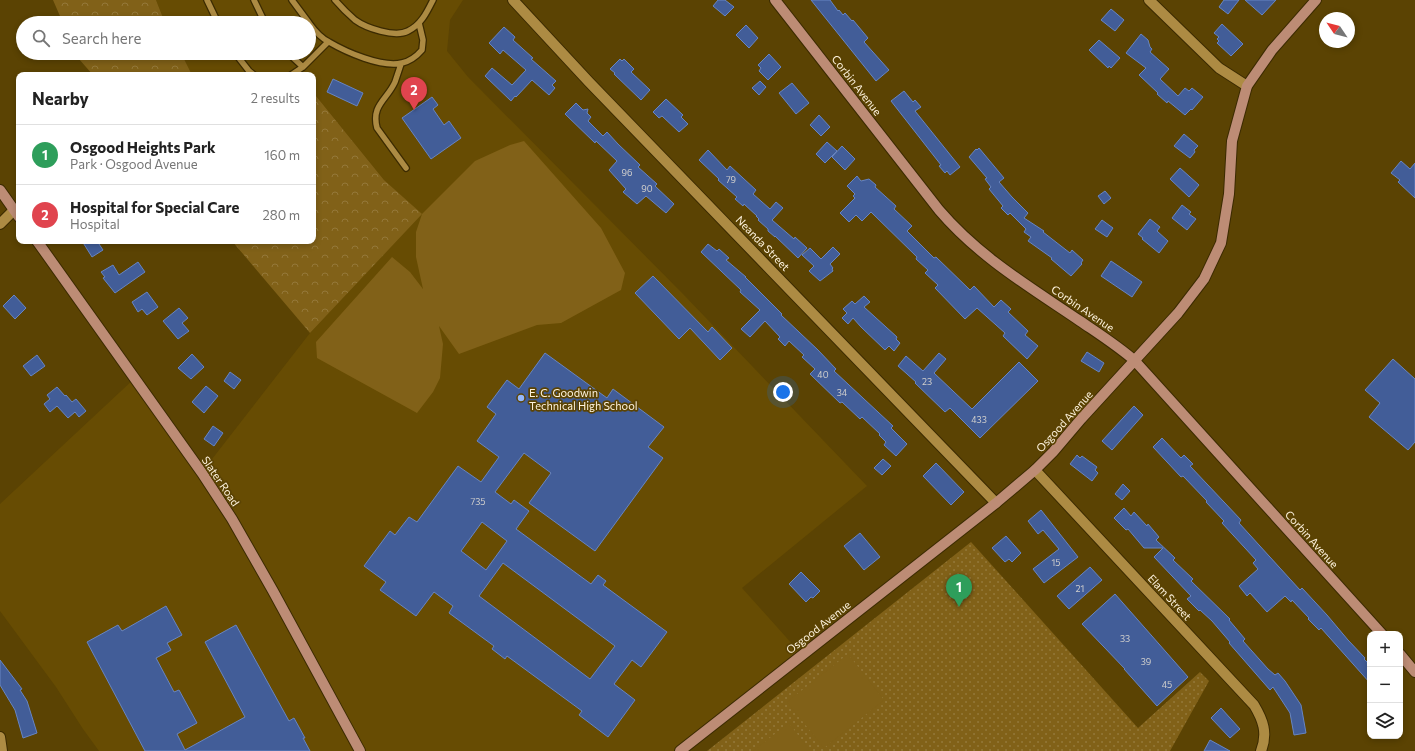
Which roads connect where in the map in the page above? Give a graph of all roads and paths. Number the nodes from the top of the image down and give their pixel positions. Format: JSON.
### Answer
{"nodes":[{"id":1,"x":207,"y":0,"type":"edge"},
{"id":2,"x":254,"y":0,"type":"edge"},
{"id":3,"x":292,"y":0,"type":"edge"},
{"id":4,"x":433,"y":0,"type":"edge"},
{"id":5,"x":513,"y":0,"type":"edge"},
{"id":6,"x":775,"y":0,"type":"edge"},
{"id":7,"x":1149,"y":0,"type":"edge"},
{"id":8,"x":1316,"y":0,"type":"edge"},
{"id":9,"x":338,"y":1,"type":"edge"},
{"id":10,"x":215,"y":16,"type":"edge"},
{"id":11,"x":262,"y":16,"type":"edge"},
{"id":12,"x":304,"y":16,"type":"edge"},
{"id":13,"x":419,"y":23,"type":"junction"},
{"id":14,"x":316,"y":32,"type":"edge"},
{"id":15,"x":328,"y":42,"type":"junction"},
{"id":16,"x":316,"y":54,"type":"edge"},
{"id":17,"x":240,"y":60,"type":"edge"},
{"id":18,"x":295,"y":60,"type":"edge"},
{"id":19,"x":311,"y":60,"type":"edge"},
{"id":20,"x":401,"y":64,"type":"junction"},
{"id":21,"x":303,"y":68,"type":"junction"},
{"id":22,"x":250,"y":72,"type":"edge"},
{"id":23,"x":296,"y":72,"type":"edge"},
{"id":24,"x":1247,"y":86,"type":"junction"},
{"id":25,"x":406,"y":168,"type":"dead end"},
{"id":26,"x":0,"y":190,"type":"edge"},
{"id":27,"x":16,"y":213,"type":"edge"},
{"id":28,"x":0,"y":224,"type":"edge"},
{"id":29,"x":39,"y":244,"type":"edge"},
{"id":30,"x":1135,"y":361,"type":"junction"},
{"id":31,"x":1035,"y":470,"type":"junction"},
{"id":32,"x":996,"y":503,"type":"junction"},
{"id":33,"x":1379,"y":631,"type":"edge"},
{"id":34,"x":1403,"y":658,"type":"edge"},
{"id":35,"x":1415,"y":672,"type":"edge"},
{"id":36,"x":0,"y":737,"type":"edge"},
{"id":37,"x":2,"y":751,"type":"edge"},
{"id":38,"x":360,"y":751,"type":"edge"},
{"id":39,"x":680,"y":751,"type":"edge"},
{"id":40,"x":1261,"y":751,"type":"edge"}],
"edges":[{"from":1,"to":10,"type":"lane"},
{"from":2,"to":11,"type":"lane"},
{"from":3,"to":12,"type":"lane"},
{"from":4,"to":13,"type":"lane"},
{"from":5,"to":32,"type":"street","name":"Neanda Street"},
{"from":6,"to":30,"type":"main road","name":"Corbin Avenue"},
{"from":7,"to":24,"type":"street"},
{"from":8,"to":24,"type":"main road","name":"Osgood Avenue"},
{"from":9,"to":13,"type":"lane"},
{"from":13,"to":20,"type":"lane"},
{"from":14,"to":15,"type":"lane"},
{"from":15,"to":16,"type":"lane"},
{"from":15,"to":20,"type":"lane"},
{"from":17,"to":22,"type":"lane"},
{"from":18,"to":21,"type":"lane"},
{"from":19,"to":21,"type":"lane"},
{"from":20,"to":25,"type":"lane"},
{"from":21,"to":23,"type":"lane"},
{"from":24,"to":30,"type":"main road","name":"Osgood Avenue"},
{"from":26,"to":27,"type":"main road"},
{"from":27,"to":28,"type":"street"},
{"from":29,"to":38,"type":"main road","name":"Slater Road"},
{"from":30,"to":31,"type":"main road","name":"Osgood Avenue"},
{"from":30,"to":33,"type":"main road","name":"Corbin Avenue"},
{"from":31,"to":32,"type":"main road","name":"Osgood Avenue"},
{"from":31,"to":40,"type":"street","name":"Elam Street"},
{"from":32,"to":39,"type":"main road","name":"Osgood Avenue"},
{"from":34,"to":35,"type":"main road"},
{"from":36,"to":37,"type":"street"}]}
